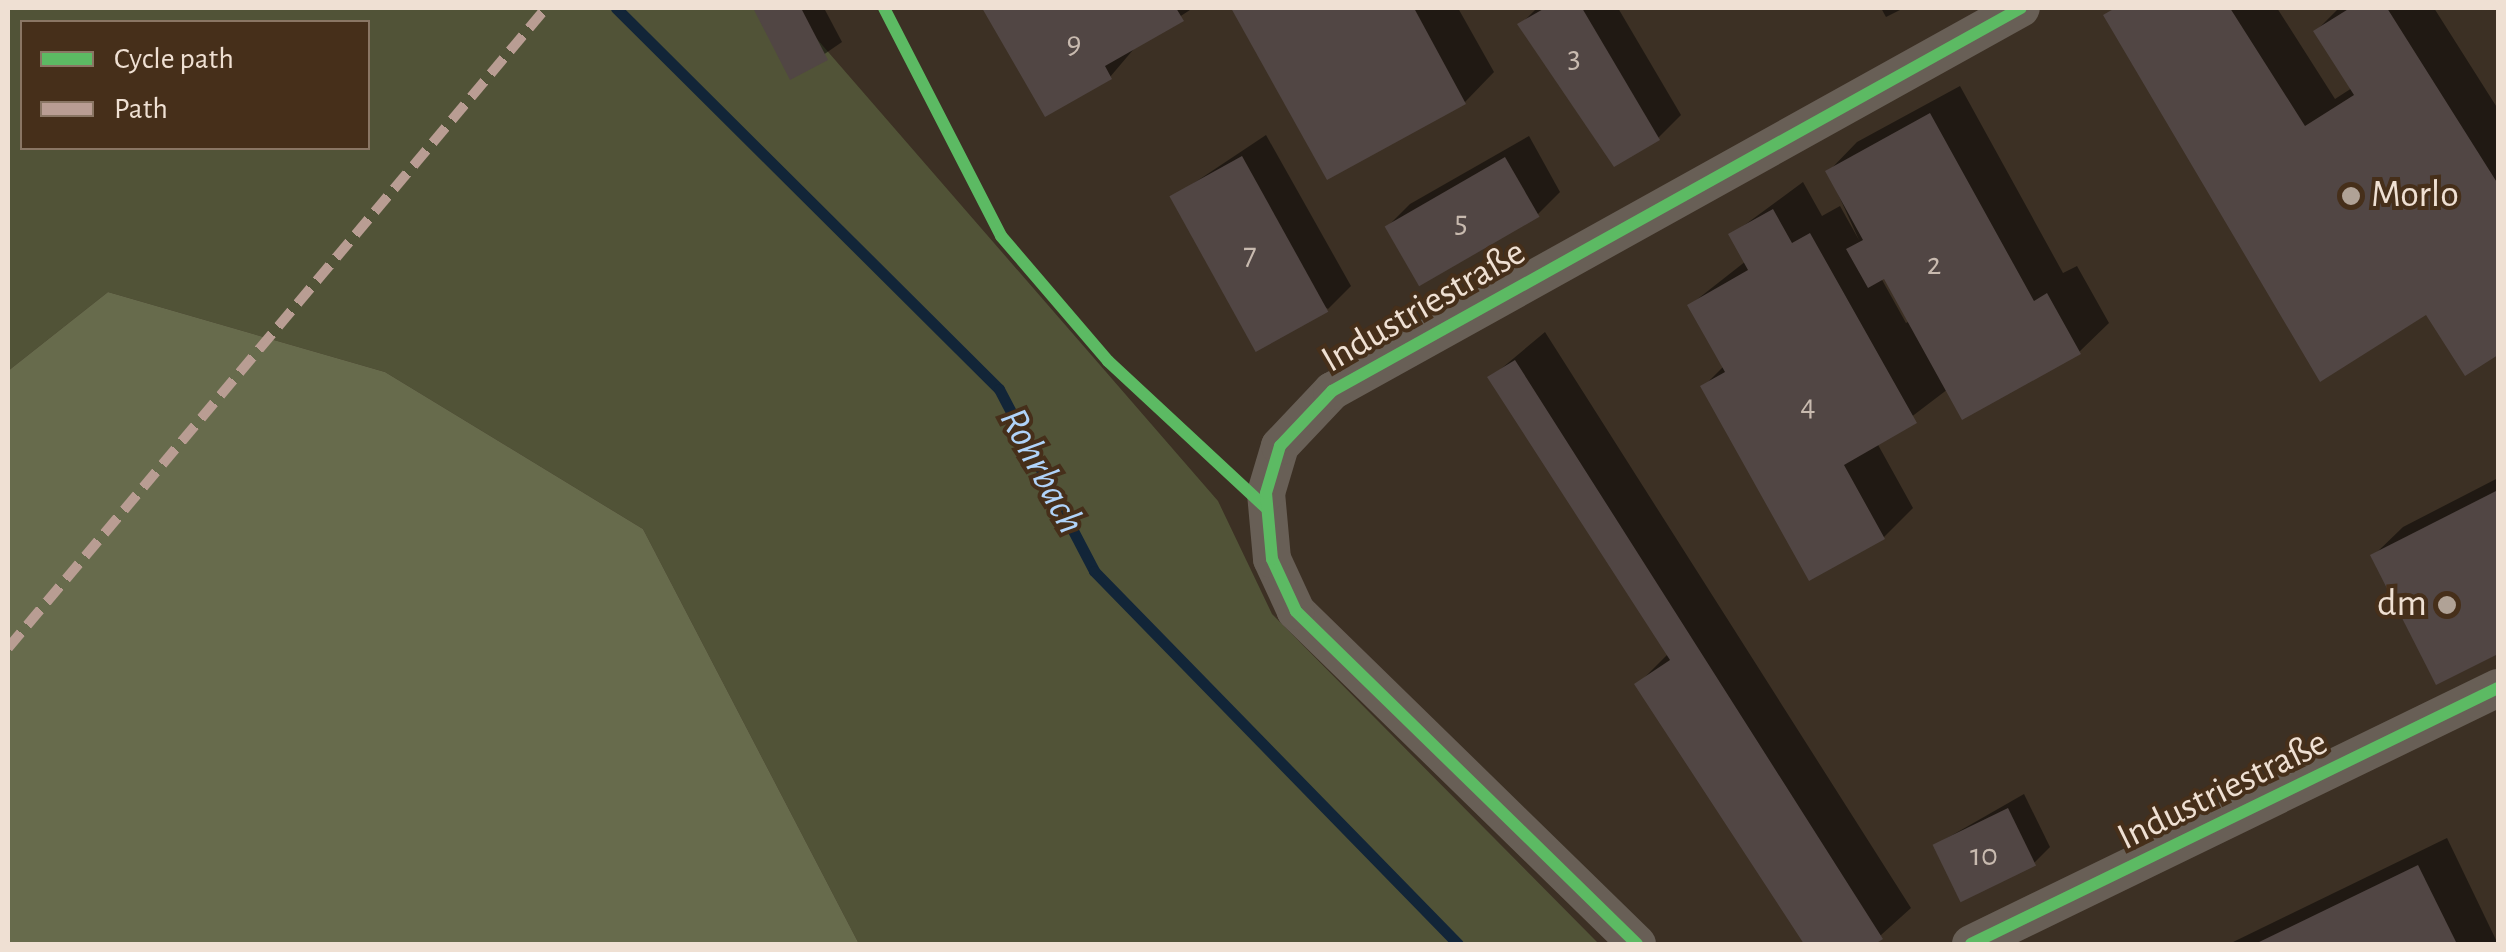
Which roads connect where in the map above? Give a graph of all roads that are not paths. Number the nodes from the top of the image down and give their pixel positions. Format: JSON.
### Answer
{"nodes":[{"id":1,"x":2021,"y":8,"type":"edge"},
{"id":2,"x":2498,"y":688,"type":"edge"},
{"id":3,"x":1637,"y":944,"type":"edge"},
{"id":4,"x":1971,"y":944,"type":"edge"}],
"edges":[{"from":1,"to":3,"type":"street","name":"Industriestraße"},
{"from":2,"to":4,"type":"street","name":"Industriestraße"}]}
